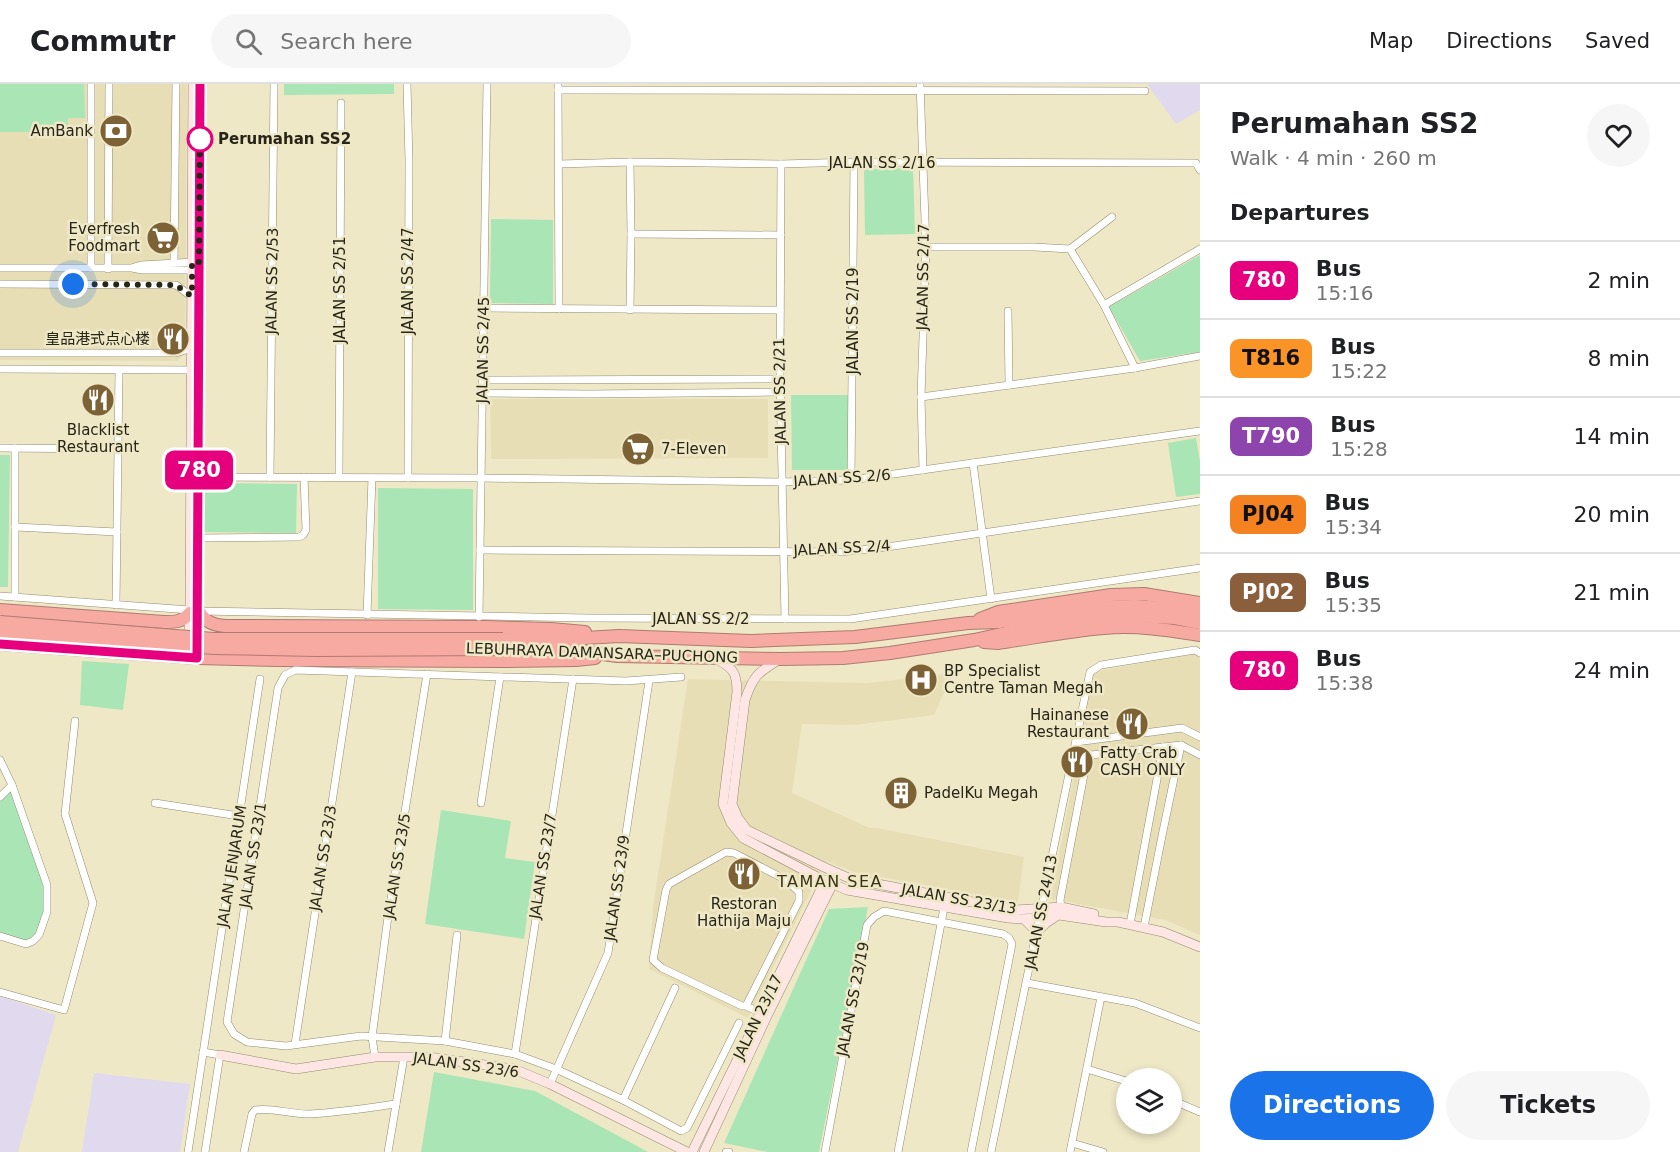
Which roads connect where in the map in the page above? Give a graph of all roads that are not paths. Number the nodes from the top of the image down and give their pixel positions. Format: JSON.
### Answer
{"nodes":[{"id":1,"x":91,"y":84,"type":"edge"},
{"id":2,"x":109,"y":84,"type":"edge"},
{"id":3,"x":176,"y":84,"type":"edge"},
{"id":4,"x":193,"y":84,"type":"edge"},
{"id":5,"x":200,"y":84,"type":"edge"},
{"id":6,"x":274,"y":84,"type":"edge"},
{"id":7,"x":407,"y":84,"type":"edge"},
{"id":8,"x":487,"y":84,"type":"edge"},
{"id":9,"x":1140,"y":84,"type":"edge"},
{"id":10,"x":558,"y":87,"type":"edge"},
{"id":11,"x":920,"y":87,"type":"edge"},
{"id":12,"x":341,"y":103,"type":"dead end"},
{"id":13,"x":630,"y":162,"type":"junction"},
{"id":14,"x":854,"y":162,"type":"junction"},
{"id":15,"x":923,"y":163,"type":"junction"},
{"id":16,"x":559,"y":164,"type":"junction"},
{"id":17,"x":781,"y":164,"type":"junction"},
{"id":18,"x":1200,"y":170,"type":"edge"},
{"id":19,"x":1112,"y":217,"type":"dead end"},
{"id":20,"x":632,"y":234,"type":"junction"},
{"id":21,"x":781,"y":235,"type":"junction"},
{"id":22,"x":926,"y":248,"type":"junction"},
{"id":23,"x":1070,"y":249,"type":"junction"},
{"id":24,"x":1200,"y":249,"type":"edge"},
{"id":25,"x":174,"y":263,"type":"junction"},
{"id":26,"x":196,"y":266,"type":"junction"},
{"id":27,"x":0,"y":268,"type":"edge"},
{"id":28,"x":91,"y":268,"type":"junction"},
{"id":29,"x":108,"y":268,"type":"junction"},
{"id":30,"x":132,"y":268,"type":"junction"},
{"id":31,"x":0,"y":284,"type":"edge"},
{"id":32,"x":192,"y":295,"type":"junction"},
{"id":33,"x":1104,"y":305,"type":"junction"},
{"id":34,"x":484,"y":308,"type":"junction"},
{"id":35,"x":559,"y":309,"type":"junction"},
{"id":36,"x":630,"y":310,"type":"junction"},
{"id":37,"x":780,"y":310,"type":"junction"},
{"id":38,"x":1008,"y":311,"type":"dead end"},
{"id":39,"x":192,"y":348,"type":"junction"},
{"id":40,"x":0,"y":353,"type":"edge"},
{"id":41,"x":1200,"y":356,"type":"edge"},
{"id":42,"x":1135,"y":368,"type":"junction"},
{"id":43,"x":0,"y":369,"type":"edge"},
{"id":44,"x":119,"y":370,"type":"junction"},
{"id":45,"x":196,"y":370,"type":"junction"},
{"id":46,"x":780,"y":379,"type":"junction"},
{"id":47,"x":483,"y":380,"type":"junction"},
{"id":48,"x":1009,"y":385,"type":"junction"},
{"id":49,"x":780,"y":392,"type":"junction"},
{"id":50,"x":482,"y":393,"type":"junction"},
{"id":51,"x":921,"y":397,"type":"junction"},
{"id":52,"x":1200,"y":430,"type":"edge"},
{"id":53,"x":0,"y":447,"type":"edge"},
{"id":54,"x":15,"y":448,"type":"junction"},
{"id":55,"x":118,"y":449,"type":"junction"},
{"id":56,"x":972,"y":463,"type":"junction"},
{"id":57,"x":923,"y":470,"type":"junction"},
{"id":58,"x":195,"y":477,"type":"junction"},
{"id":59,"x":270,"y":477,"type":"junction"},
{"id":60,"x":304,"y":477,"type":"junction"},
{"id":61,"x":339,"y":477,"type":"junction"},
{"id":62,"x":372,"y":478,"type":"junction"},
{"id":63,"x":408,"y":478,"type":"junction"},
{"id":64,"x":481,"y":478,"type":"junction"},
{"id":65,"x":851,"y":480,"type":"junction"},
{"id":66,"x":781,"y":482,"type":"junction"},
{"id":67,"x":1200,"y":501,"type":"edge"},
{"id":68,"x":15,"y":527,"type":"junction"},
{"id":69,"x":117,"y":532,"type":"junction"},
{"id":70,"x":982,"y":533,"type":"junction"},
{"id":71,"x":199,"y":538,"type":"junction"},
{"id":72,"x":480,"y":550,"type":"junction"},
{"id":73,"x":782,"y":551,"type":"junction"},
{"id":74,"x":1200,"y":568,"type":"edge"},
{"id":75,"x":0,"y":596,"type":"edge"},
{"id":76,"x":15,"y":597,"type":"junction"},
{"id":77,"x":991,"y":598,"type":"junction"},
{"id":78,"x":1200,"y":603,"type":"edge"},
{"id":79,"x":116,"y":605,"type":"junction"},
{"id":80,"x":0,"y":610,"type":"edge"},
{"id":81,"x":193,"y":612,"type":"junction"},
{"id":82,"x":1200,"y":613,"type":"edge"},
{"id":83,"x":367,"y":615,"type":"junction"},
{"id":84,"x":479,"y":617,"type":"junction"},
{"id":85,"x":785,"y":619,"type":"junction"},
{"id":86,"x":1042,"y":620,"type":"junction"},
{"id":87,"x":0,"y":622,"type":"edge"},
{"id":88,"x":164,"y":622,"type":"junction"},
{"id":89,"x":968,"y":623,"type":"junction"},
{"id":90,"x":1200,"y":623,"type":"edge"},
{"id":91,"x":215,"y":625,"type":"junction"},
{"id":92,"x":0,"y":632,"type":"edge"},
{"id":93,"x":1200,"y":635,"type":"edge"},
{"id":94,"x":619,"y":636,"type":"junction"},
{"id":95,"x":974,"y":640,"type":"junction"},
{"id":96,"x":0,"y":644,"type":"edge"},
{"id":97,"x":502,"y":644,"type":"junction"},
{"id":98,"x":1200,"y":653,"type":"edge"},
{"id":99,"x":168,"y":656,"type":"junction"},
{"id":100,"x":617,"y":656,"type":"junction"},
{"id":101,"x":713,"y":657,"type":"junction"},
{"id":102,"x":192,"y":658,"type":"junction"},
{"id":103,"x":217,"y":659,"type":"junction"},
{"id":104,"x":780,"y":659,"type":"junction"},
{"id":105,"x":352,"y":672,"type":"junction"},
{"id":106,"x":427,"y":674,"type":"junction"},
{"id":107,"x":500,"y":677,"type":"junction"},
{"id":108,"x":681,"y":677,"type":"dead end"},
{"id":109,"x":573,"y":679,"type":"junction"},
{"id":110,"x":261,"y":680,"type":"dead end"},
{"id":111,"x":649,"y":681,"type":"junction"},
{"id":112,"x":75,"y":721,"type":"dead end"},
{"id":113,"x":1200,"y":737,"type":"edge"},
{"id":114,"x":1076,"y":742,"type":"junction"},
{"id":115,"x":1181,"y":745,"type":"junction"},
{"id":116,"x":1163,"y":747,"type":"junction"},
{"id":117,"x":1091,"y":755,"type":"junction"},
{"id":118,"x":1200,"y":755,"type":"edge"},
{"id":119,"x":1073,"y":757,"type":"junction"},
{"id":120,"x":0,"y":760,"type":"edge"},
{"id":121,"x":12,"y":785,"type":"junction"},
{"id":122,"x":0,"y":797,"type":"edge"},
{"id":123,"x":155,"y":803,"type":"dead end"},
{"id":124,"x":481,"y":803,"type":"dead end"},
{"id":125,"x":239,"y":816,"type":"junction"},
{"id":126,"x":826,"y":868,"type":"junction"},
{"id":127,"x":811,"y":874,"type":"junction"},
{"id":128,"x":843,"y":876,"type":"junction"},
{"id":129,"x":830,"y":881,"type":"junction"},
{"id":130,"x":847,"y":890,"type":"junction"},
{"id":131,"x":820,"y":900,"type":"junction"},
{"id":132,"x":945,"y":902,"type":"junction"},
{"id":133,"x":1060,"y":911,"type":"junction"},
{"id":134,"x":1041,"y":912,"type":"junction"},
{"id":135,"x":1024,"y":919,"type":"junction"},
{"id":136,"x":941,"y":922,"type":"junction"},
{"id":137,"x":1130,"y":924,"type":"junction"},
{"id":138,"x":1144,"y":927,"type":"junction"},
{"id":139,"x":1037,"y":933,"type":"junction"},
{"id":140,"x":0,"y":936,"type":"edge"},
{"id":141,"x":457,"y":936,"type":"dead end"},
{"id":142,"x":1200,"y":947,"type":"edge"},
{"id":143,"x":1027,"y":983,"type":"junction"},
{"id":144,"x":675,"y":988,"type":"dead end"},
{"id":145,"x":0,"y":992,"type":"edge"},
{"id":146,"x":1101,"y":997,"type":"junction"},
{"id":147,"x":746,"y":1006,"type":"junction"},
{"id":148,"x":764,"y":1014,"type":"junction"},
{"id":149,"x":739,"y":1023,"type":"dead end"},
{"id":150,"x":1200,"y":1028,"type":"edge"},
{"id":151,"x":372,"y":1037,"type":"junction"},
{"id":152,"x":446,"y":1041,"type":"junction"},
{"id":153,"x":295,"y":1044,"type":"junction"},
{"id":154,"x":203,"y":1052,"type":"junction"},
{"id":155,"x":515,"y":1054,"type":"junction"},
{"id":156,"x":220,"y":1055,"type":"junction"},
{"id":157,"x":375,"y":1057,"type":"junction"},
{"id":158,"x":404,"y":1057,"type":"junction"},
{"id":159,"x":556,"y":1069,"type":"junction"},
{"id":160,"x":1087,"y":1069,"type":"junction"},
{"id":161,"x":1116,"y":1078,"type":"edge"},
{"id":162,"x":550,"y":1084,"type":"junction"},
{"id":163,"x":622,"y":1100,"type":"junction"},
{"id":164,"x":396,"y":1104,"type":"junction"},
{"id":165,"x":1182,"y":1104,"type":"edge"},
{"id":166,"x":1200,"y":1112,"type":"edge"},
{"id":167,"x":1072,"y":1143,"type":"junction"},
{"id":168,"x":188,"y":1152,"type":"edge"},
{"id":169,"x":205,"y":1152,"type":"edge"},
{"id":170,"x":244,"y":1152,"type":"edge"},
{"id":171,"x":388,"y":1152,"type":"edge"},
{"id":172,"x":687,"y":1152,"type":"edge"},
{"id":173,"x":692,"y":1152,"type":"edge"},
{"id":174,"x":704,"y":1152,"type":"edge"},
{"id":175,"x":825,"y":1152,"type":"edge"},
{"id":176,"x":898,"y":1152,"type":"edge"},
{"id":177,"x":971,"y":1152,"type":"edge"},
{"id":178,"x":991,"y":1152,"type":"edge"},
{"id":179,"x":1070,"y":1152,"type":"edge"},
{"id":180,"x":1103,"y":1152,"type":"edge"}],
"edges":[{"from":1,"to":28,"type":"street"},
{"from":2,"to":29,"type":"street"},
{"from":3,"to":25,"type":"street"},
{"from":4,"to":26,"type":"street"},
{"from":5,"to":26,"type":"street"},
{"from":6,"to":59,"type":"street","name":"JALAN SS 2/53"},
{"from":7,"to":63,"type":"street","name":"JALAN SS 2/47"},
{"from":8,"to":34,"type":"street","name":"JALAN SS 2/45"},
{"from":9,"to":11,"type":"street"},
{"from":10,"to":11,"type":"street"},
{"from":10,"to":16,"type":"street"},
{"from":11,"to":15,"type":"street","name":"JALAN SS 2/17"},
{"from":12,"to":61,"type":"street","name":"JALAN SS 2/51"},
{"from":13,"to":16,"type":"street","name":"JALAN SS 2/16"},
{"from":13,"to":17,"type":"street","name":"JALAN SS 2/16"},
{"from":13,"to":20,"type":"street"},
{"from":14,"to":15,"type":"street","name":"JALAN SS 2/16"},
{"from":14,"to":17,"type":"street","name":"JALAN SS 2/16"},
{"from":14,"to":65,"type":"street","name":"JALAN SS 2/19"},
{"from":15,"to":18,"type":"street","name":"JALAN SS 2/16"},
{"from":15,"to":22,"type":"street","name":"JALAN SS 2/17"},
{"from":16,"to":35,"type":"street"},
{"from":17,"to":21,"type":"street","name":"JALAN SS 2/21"},
{"from":19,"to":23,"type":"street"},
{"from":20,"to":21,"type":"street"},
{"from":20,"to":36,"type":"street"},
{"from":21,"to":37,"type":"street","name":"JALAN SS 2/21"},
{"from":22,"to":23,"type":"street"},
{"from":22,"to":51,"type":"street","name":"JALAN SS 2/17"},
{"from":23,"to":33,"type":"street"},
{"from":24,"to":33,"type":"street"},
{"from":25,"to":26,"type":"street"},
{"from":25,"to":30,"type":"street"},
{"from":26,"to":30,"type":"street"},
{"from":26,"to":32,"type":"street"},
{"from":26,"to":45,"type":"street"},
{"from":27,"to":28,"type":"street"},
{"from":28,"to":29,"type":"street"},
{"from":29,"to":30,"type":"street"},
{"from":31,"to":32,"type":"street"},
{"from":32,"to":39,"type":"street"},
{"from":33,"to":42,"type":"street"},
{"from":34,"to":35,"type":"street"},
{"from":34,"to":47,"type":"street","name":"JALAN SS 2/45"},
{"from":35,"to":36,"type":"street"},
{"from":36,"to":37,"type":"street"},
{"from":37,"to":46,"type":"street","name":"JALAN SS 2/21"},
{"from":38,"to":48,"type":"street"},
{"from":39,"to":40,"type":"street"},
{"from":39,"to":45,"type":"street"},
{"from":41,"to":42,"type":"street"},
{"from":42,"to":48,"type":"street"},
{"from":43,"to":44,"type":"street"},
{"from":44,"to":45,"type":"street"},
{"from":44,"to":55,"type":"street"},
{"from":45,"to":58,"type":"street"},
{"from":46,"to":47,"type":"street"},
{"from":46,"to":49,"type":"street","name":"JALAN SS 2/21"},
{"from":47,"to":50,"type":"street","name":"JALAN SS 2/45"},
{"from":48,"to":51,"type":"street"},
{"from":49,"to":50,"type":"street"},
{"from":49,"to":66,"type":"street","name":"JALAN SS 2/21"},
{"from":50,"to":64,"type":"street","name":"JALAN SS 2/45"},
{"from":51,"to":57,"type":"street","name":"JALAN SS 2/17"},
{"from":52,"to":56,"type":"street","name":"JALAN SS 2/6"},
{"from":53,"to":54,"type":"street"},
{"from":54,"to":55,"type":"street"},
{"from":54,"to":68,"type":"street"},
{"from":55,"to":69,"type":"street"},
{"from":56,"to":57,"type":"street","name":"JALAN SS 2/6"},
{"from":56,"to":70,"type":"street"},
{"from":57,"to":65,"type":"street","name":"JALAN SS 2/6"},
{"from":58,"to":59,"type":"street","name":"JALAN SS 2/6"},
{"from":58,"to":71,"type":"street"},
{"from":58,"to":81,"type":"street"},
{"from":59,"to":60,"type":"street","name":"JALAN SS 2/6"},
{"from":60,"to":61,"type":"street","name":"JALAN SS 2/6"},
{"from":60,"to":71,"type":"street"},
{"from":61,"to":62,"type":"street","name":"JALAN SS 2/6"},
{"from":62,"to":63,"type":"street","name":"JALAN SS 2/6"},
{"from":62,"to":83,"type":"street"},
{"from":63,"to":64,"type":"street","name":"JALAN SS 2/6"},
{"from":64,"to":66,"type":"street","name":"JALAN SS 2/6"},
{"from":64,"to":72,"type":"street","name":"JALAN SS 2/45"},
{"from":65,"to":66,"type":"street","name":"JALAN SS 2/6"},
{"from":66,"to":73,"type":"street","name":"JALAN SS 2/21"},
{"from":67,"to":70,"type":"street","name":"JALAN SS 2/4"},
{"from":68,"to":69,"type":"street"},
{"from":68,"to":76,"type":"street"},
{"from":69,"to":79,"type":"street"},
{"from":70,"to":73,"type":"street","name":"JALAN SS 2/4"},
{"from":70,"to":77,"type":"street"},
{"from":71,"to":81,"type":"street"},
{"from":72,"to":73,"type":"street","name":"JALAN SS 2/4"},
{"from":72,"to":84,"type":"street","name":"JALAN SS 2/45"},
{"from":73,"to":85,"type":"street","name":"JALAN SS 2/21"},
{"from":74,"to":77,"type":"street","name":"JALAN SS 2/2"},
{"from":75,"to":76,"type":"street","name":"JALAN SS 2/2"},
{"from":76,"to":79,"type":"street","name":"JALAN SS 2/2"},
{"from":77,"to":85,"type":"street","name":"JALAN SS 2/2"},
{"from":78,"to":89,"type":"highway"},
{"from":79,"to":81,"type":"street","name":"JALAN SS 2/2"},
{"from":80,"to":88,"type":"highway"},
{"from":81,"to":83,"type":"street","name":"JALAN SS 2/2"},
{"from":81,"to":88,"type":"highway"},
{"from":81,"to":91,"type":"highway"},
{"from":81,"to":102,"type":"street"},
{"from":82,"to":86,"type":"highway","name":"LEBUHRAYA DAMANSARA–PUCHONG"},
{"from":83,"to":84,"type":"street","name":"JALAN SS 2/2"},
{"from":84,"to":85,"type":"street","name":"JALAN SS 2/2"},
{"from":86,"to":89,"type":"highway","name":"LEBUHRAYA DAMANSARA–PUCHONG"},
{"from":86,"to":90,"type":"highway","name":"LEBUHRAYA DAMANSARA–PUCHONG"},
{"from":86,"to":95,"type":"highway","name":"LEBUHRAYA DAMANSARA–PUCHONG"},
{"from":87,"to":97,"type":"highway","name":"LEBUHRAYA DAMANSARA–PUCHONG","bridge":true},
{"from":88,"to":99,"type":"highway"},
{"from":89,"to":94,"type":"highway","name":"LEBUHRAYA DAMANSARA–PUCHONG"},
{"from":91,"to":94,"type":"highway"},
{"from":91,"to":103,"type":"highway"},
{"from":92,"to":97,"type":"highway","name":"LEBUHRAYA DAMANSARA–PUCHONG","bridge":true},
{"from":93,"to":95,"type":"highway"},
{"from":94,"to":97,"type":"highway","name":"LEBUHRAYA DAMANSARA–PUCHONG"},
{"from":95,"to":104,"type":"highway","name":"LEBUHRAYA DAMANSARA–PUCHONG"},
{"from":96,"to":99,"type":"highway"},
{"from":97,"to":100,"type":"highway","name":"LEBUHRAYA DAMANSARA–PUCHONG"},
{"from":98,"to":114,"type":"street","name":"JALAN SS 24/13"},
{"from":99,"to":102,"type":"highway"},
{"from":100,"to":101,"type":"highway","name":"LEBUHRAYA DAMANSARA–PUCHONG"},
{"from":100,"to":103,"type":"highway"},
{"from":101,"to":104,"type":"highway","name":"LEBUHRAYA DAMANSARA–PUCHONG"},
{"from":101,"to":127,"type":"street","name":"JALAN SS 23/13"},
{"from":102,"to":103,"type":"highway"},
{"from":104,"to":126,"type":"street","name":"JALAN SS 23/13"},
{"from":105,"to":106,"type":"street"},
{"from":105,"to":153,"type":"street","name":"JALAN SS 23/3"},
{"from":105,"to":153,"type":"street","name":"JALAN SS 23/1"},
{"from":106,"to":107,"type":"street"},
{"from":106,"to":151,"type":"street","name":"JALAN SS 23/5"},
{"from":107,"to":109,"type":"street"},
{"from":107,"to":124,"type":"street"},
{"from":108,"to":111,"type":"street"},
{"from":109,"to":111,"type":"street"},
{"from":109,"to":155,"type":"street","name":"JALAN SS 23/7"},
{"from":110,"to":125,"type":"street","name":"JALAN JENJARUM"},
{"from":111,"to":159,"type":"street","name":"JALAN SS 23/9"},
{"from":112,"to":145,"type":"street"},
{"from":113,"to":114,"type":"street"},
{"from":114,"to":117,"type":"street"},
{"from":114,"to":119,"type":"street","name":"JALAN SS 24/13"},
{"from":115,"to":116,"type":"street"},
{"from":115,"to":118,"type":"street"},
{"from":115,"to":138,"type":"street"},
{"from":116,"to":117,"type":"street"},
{"from":116,"to":137,"type":"street"},
{"from":117,"to":119,"type":"street"},
{"from":117,"to":133,"type":"street"},
{"from":119,"to":134,"type":"street","name":"JALAN SS 24/13"},
{"from":120,"to":121,"type":"street"},
{"from":121,"to":122,"type":"street"},
{"from":121,"to":140,"type":"street"},
{"from":123,"to":125,"type":"street"},
{"from":125,"to":154,"type":"street","name":"JALAN JENJARUM"},
{"from":126,"to":128,"type":"street","name":"JALAN SS 23/13"},
{"from":126,"to":129,"type":"street"},
{"from":127,"to":129,"type":"street","name":"JALAN SS 23/13"},
{"from":127,"to":131,"type":"street"},
{"from":128,"to":129,"type":"street"},
{"from":128,"to":132,"type":"street","name":"JALAN SS 23/13"},
{"from":129,"to":130,"type":"street","name":"JALAN SS 23/13"},
{"from":129,"to":131,"type":"street","name":"JALAN 23/17"},
{"from":130,"to":131,"type":"street"},
{"from":130,"to":132,"type":"street","name":"JALAN SS 23/13"},
{"from":131,"to":148,"type":"street","name":"JALAN 23/17"},
{"from":132,"to":134,"type":"street","name":"JALAN SS 23/13"},
{"from":132,"to":135,"type":"street","name":"JALAN SS 23/13"},
{"from":132,"to":136,"type":"street"},
{"from":133,"to":134,"type":"street"},
{"from":133,"to":137,"type":"street"},
{"from":133,"to":139,"type":"street"},
{"from":134,"to":135,"type":"street","name":"JALAN SS 23/13"},
{"from":134,"to":139,"type":"street","name":"JALAN SS 24/13"},
{"from":135,"to":139,"type":"street"},
{"from":136,"to":175,"type":"street","name":"JALAN SS 23/19"},
{"from":136,"to":176,"type":"street"},
{"from":136,"to":177,"type":"street"},
{"from":137,"to":138,"type":"street"},
{"from":138,"to":142,"type":"street"},
{"from":139,"to":143,"type":"street","name":"JALAN SS 24/13"},
{"from":141,"to":152,"type":"street"},
{"from":143,"to":146,"type":"street"},
{"from":143,"to":178,"type":"street","name":"JALAN SS 24/13"},
{"from":144,"to":163,"type":"street"},
{"from":146,"to":150,"type":"street"},
{"from":146,"to":160,"type":"street"},
{"from":147,"to":147,"type":"street"},
{"from":147,"to":148,"type":"street"},
{"from":148,"to":173,"type":"street","name":"JALAN 23/17"},
{"from":148,"to":174,"type":"street","name":"JALAN 23/17"},
{"from":149,"to":163,"type":"street"},
{"from":151,"to":152,"type":"street"},
{"from":151,"to":153,"type":"street"},
{"from":151,"to":157,"type":"street","name":"JALAN SS 23/5"},
{"from":152,"to":155,"type":"street"},
{"from":154,"to":156,"type":"street"},
{"from":154,"to":168,"type":"street","name":"JALAN JENJARUM"},
{"from":155,"to":159,"type":"street"},
{"from":156,"to":157,"type":"street","name":"JALAN SS 23/6"},
{"from":156,"to":169,"type":"street"},
{"from":157,"to":158,"type":"street","name":"JALAN SS 23/6"},
{"from":158,"to":162,"type":"street","name":"JALAN SS 23/6"},
{"from":158,"to":164,"type":"street"},
{"from":159,"to":162,"type":"street","name":"JALAN SS 23/9"},
{"from":159,"to":163,"type":"street"},
{"from":160,"to":161,"type":"street"},
{"from":160,"to":167,"type":"street"},
{"from":162,"to":172,"type":"street","name":"JALAN SS 23/6"},
{"from":164,"to":170,"type":"street"},
{"from":164,"to":171,"type":"street"},
{"from":165,"to":166,"type":"street"},
{"from":167,"to":179,"type":"street"},
{"from":167,"to":180,"type":"street"}]}
